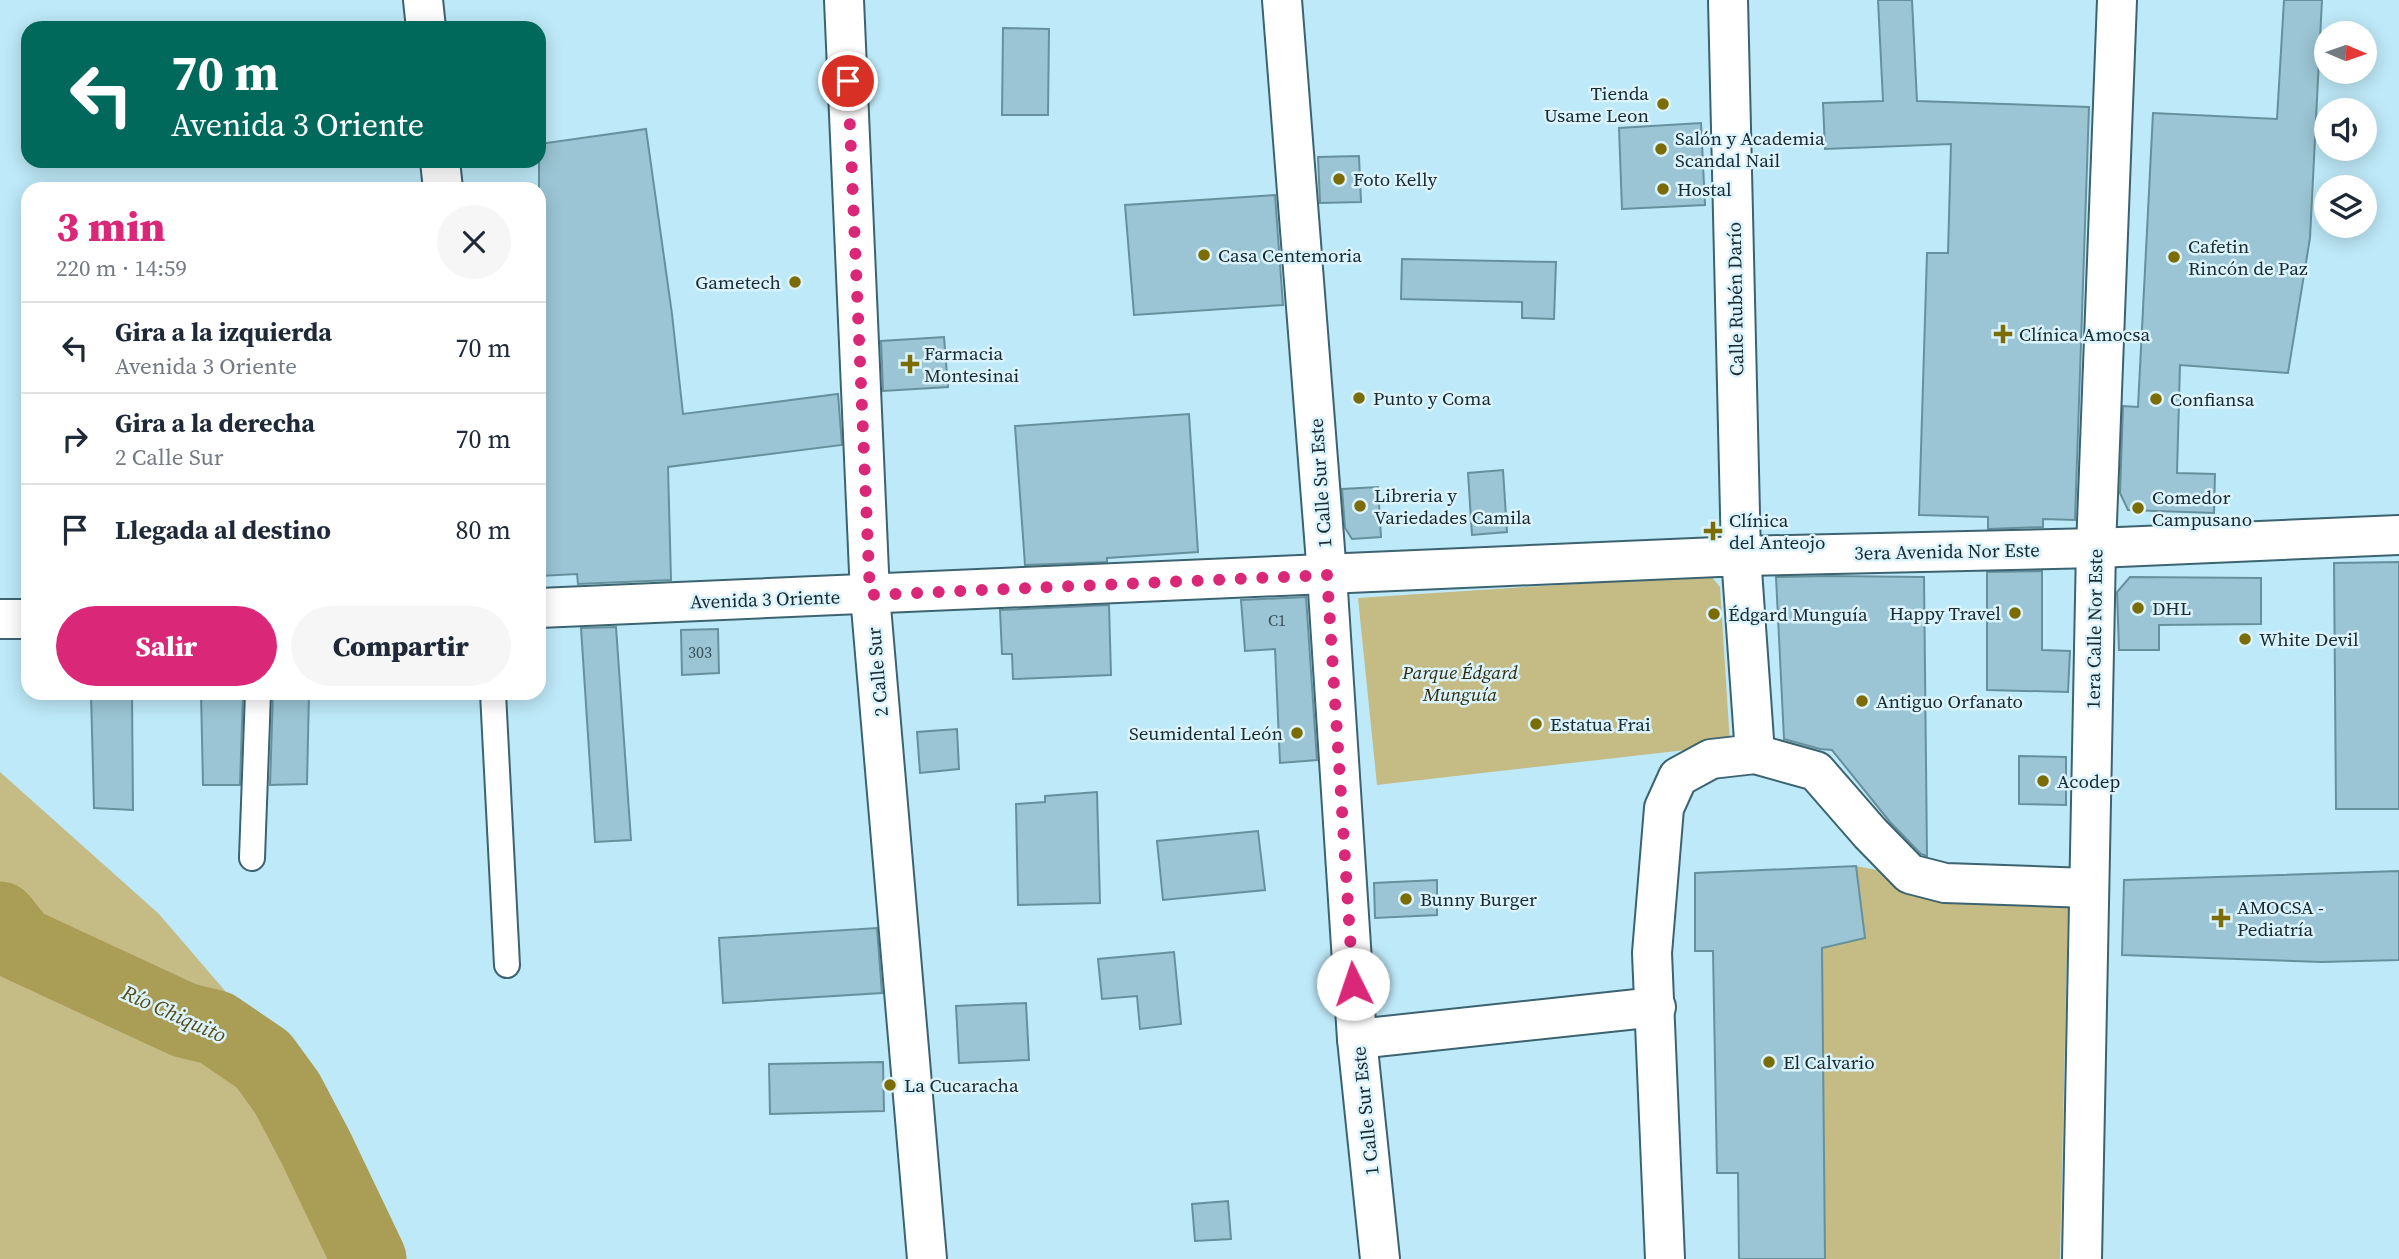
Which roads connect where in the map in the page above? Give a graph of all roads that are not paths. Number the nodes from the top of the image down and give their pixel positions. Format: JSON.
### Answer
{"nodes":[{"id":1,"x":423,"y":0,"type":"edge"},
{"id":2,"x":844,"y":0,"type":"edge"},
{"id":3,"x":1282,"y":0,"type":"edge"},
{"id":4,"x":1728,"y":0,"type":"edge"},
{"id":5,"x":2117,"y":0,"type":"edge"},
{"id":6,"x":425,"y":21,"type":"edge"},
{"id":7,"x":2399,"y":535,"type":"edge"},
{"id":8,"x":2096,"y":548,"type":"junction"},
{"id":9,"x":1741,"y":556,"type":"junction"},
{"id":10,"x":1327,"y":575,"type":"junction"},
{"id":11,"x":870,"y":595,"type":"junction"},
{"id":12,"x":546,"y":608,"type":"edge"},
{"id":13,"x":0,"y":619,"type":"edge"},
{"id":14,"x":21,"y":619,"type":"edge"},
{"id":15,"x":258,"y":700,"type":"edge"},
{"id":16,"x":493,"y":700,"type":"edge"},
{"id":17,"x":1755,"y":754,"type":"junction"},
{"id":18,"x":252,"y":858,"type":"dead end"},
{"id":19,"x":2088,"y":888,"type":"junction"},
{"id":20,"x":507,"y":965,"type":"dead end"},
{"id":21,"x":1656,"y":1007,"type":"junction"},
{"id":22,"x":1357,"y":1039,"type":"junction"},
{"id":23,"x":927,"y":1259,"type":"edge"},
{"id":24,"x":1380,"y":1259,"type":"edge"},
{"id":25,"x":1665,"y":1259,"type":"edge"},
{"id":26,"x":2082,"y":1259,"type":"edge"}],
"edges":[{"from":1,"to":6,"type":"street"},
{"from":2,"to":11,"type":"street","name":"2 Calle Sur"},
{"from":3,"to":10,"type":"street","name":"1 Calle Sur Este"},
{"from":4,"to":9,"type":"street","name":"Calle Rubén Darío"},
{"from":5,"to":8,"type":"street","name":"1era Calle Nor Este"},
{"from":7,"to":8,"type":"street","name":"3era Avenida Nor Este"},
{"from":8,"to":9,"type":"street","name":"3era Avenida Nor Este"},
{"from":8,"to":19,"type":"street","name":"1era Calle Nor Este"},
{"from":9,"to":10,"type":"street","name":"3era Avenida Nor Este"},
{"from":9,"to":17,"type":"street","name":"Calle Rubén Darío"},
{"from":10,"to":11,"type":"street","name":"Avenida 3 Oriente"},
{"from":10,"to":22,"type":"street","name":"1 Calle Sur Este"},
{"from":11,"to":12,"type":"street","name":"Avenida 3 Oriente"},
{"from":11,"to":23,"type":"street","name":"2 Calle Sur"},
{"from":13,"to":14,"type":"street"},
{"from":15,"to":18,"type":"lane"},
{"from":16,"to":20,"type":"lane"},
{"from":17,"to":19,"type":"street"},
{"from":17,"to":21,"type":"street"},
{"from":19,"to":26,"type":"street","name":"1era Calle Nor Este"},
{"from":21,"to":22,"type":"street"},
{"from":21,"to":25,"type":"street"},
{"from":22,"to":24,"type":"street","name":"1 Calle Sur Este"}]}
